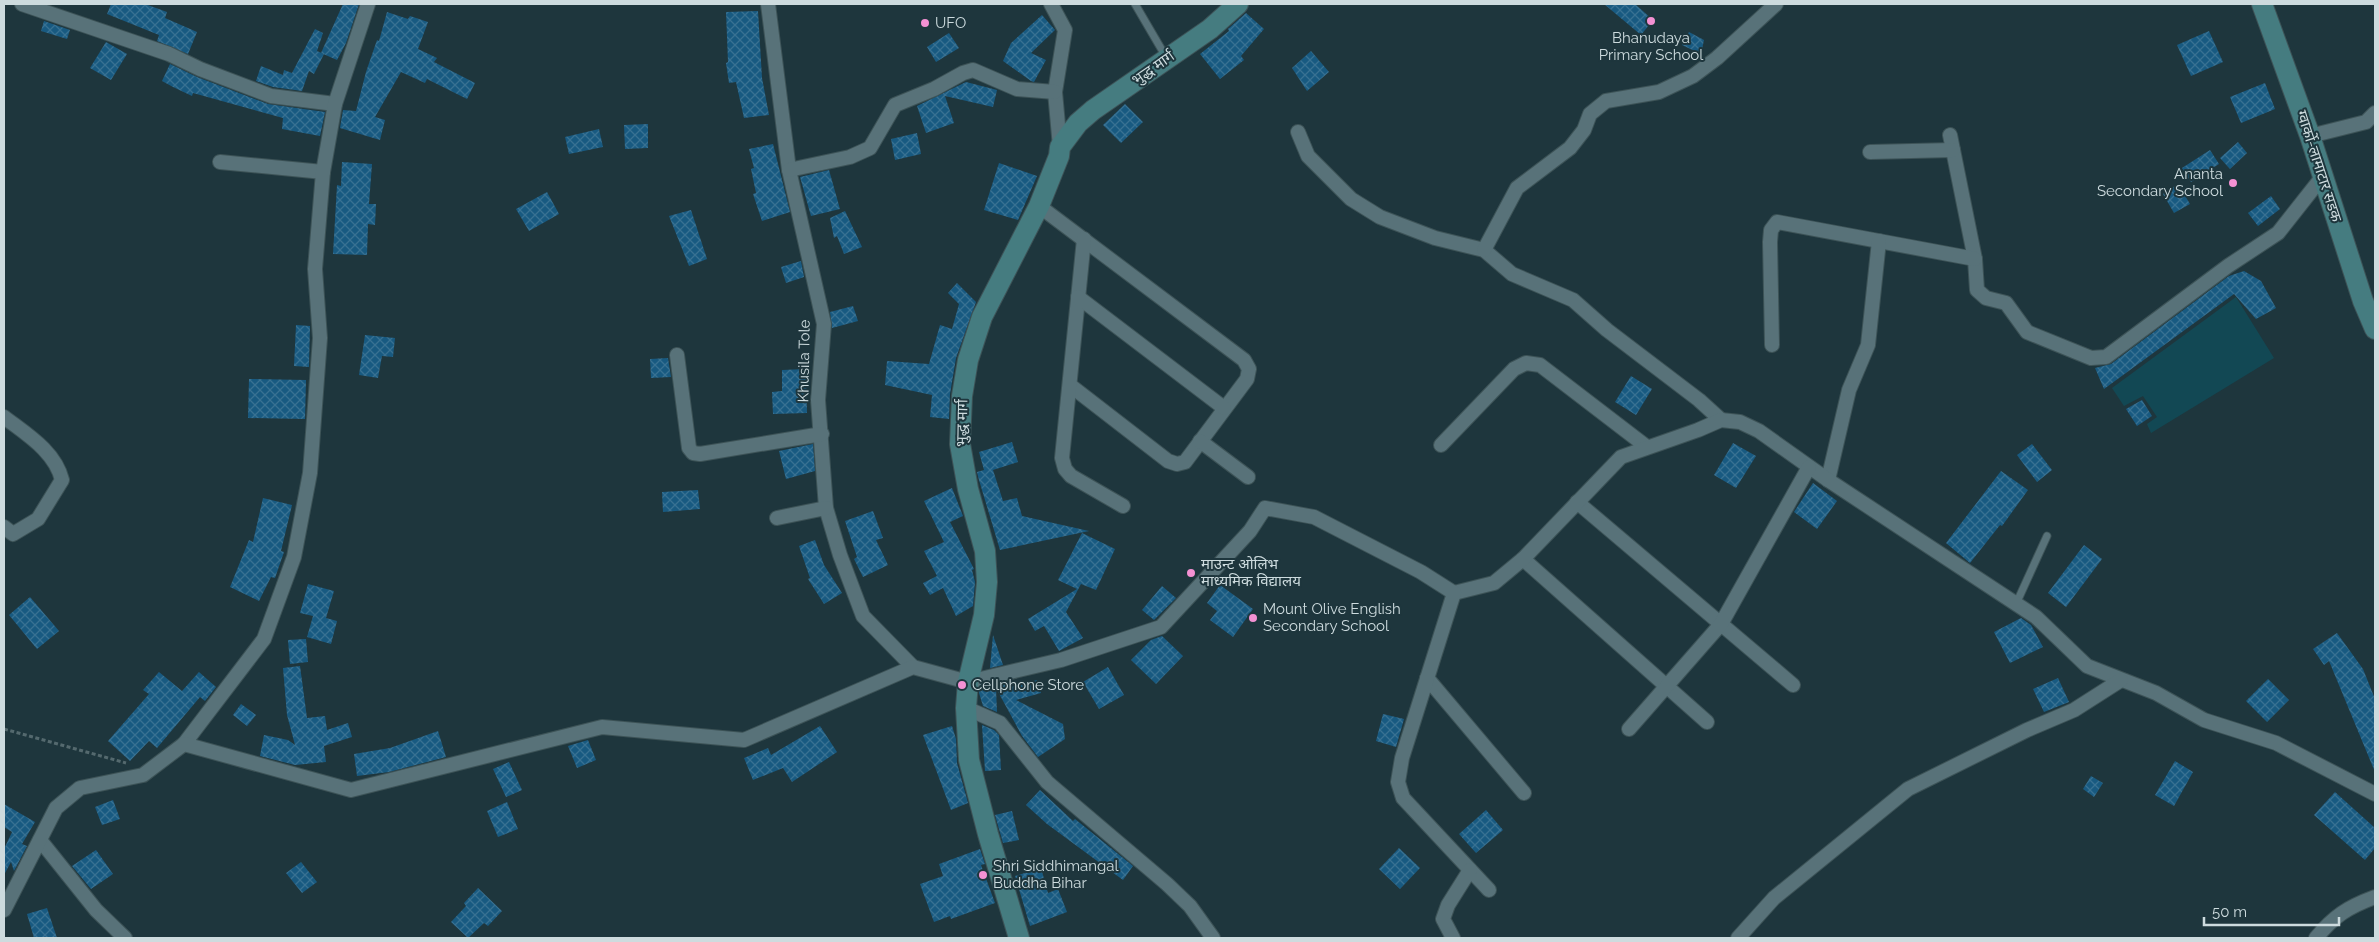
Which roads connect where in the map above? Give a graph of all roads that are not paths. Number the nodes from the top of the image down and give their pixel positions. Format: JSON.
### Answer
{"nodes":[{"id":1,"x":22,"y":4,"type":"edge"},
{"id":2,"x":368,"y":4,"type":"edge"},
{"id":3,"x":768,"y":4,"type":"edge"},
{"id":4,"x":1051,"y":4,"type":"edge"},
{"id":5,"x":1135,"y":4,"type":"edge"},
{"id":6,"x":1238,"y":4,"type":"edge"},
{"id":7,"x":1776,"y":4,"type":"edge"},
{"id":8,"x":2262,"y":4,"type":"edge"},
{"id":9,"x":1167,"y":58,"type":"junction"},
{"id":10,"x":1055,"y":92,"type":"junction"},
{"id":11,"x":335,"y":104,"type":"junction"},
{"id":12,"x":2375,"y":113,"type":"edge"},
{"id":13,"x":1298,"y":132,"type":"dead end"},
{"id":14,"x":1950,"y":135,"type":"dead end"},
{"id":15,"x":2310,"y":136,"type":"junction"},
{"id":16,"x":1060,"y":147,"type":"junction"},
{"id":17,"x":1953,"y":150,"type":"junction"},
{"id":18,"x":1870,"y":152,"type":"dead end"},
{"id":19,"x":220,"y":162,"type":"dead end"},
{"id":20,"x":789,"y":170,"type":"junction"},
{"id":21,"x":324,"y":172,"type":"junction"},
{"id":22,"x":2323,"y":176,"type":"junction"},
{"id":23,"x":1039,"y":206,"type":"junction"},
{"id":24,"x":1084,"y":239,"type":"junction"},
{"id":25,"x":1878,"y":241,"type":"junction"},
{"id":26,"x":1484,"y":250,"type":"junction"},
{"id":27,"x":1975,"y":258,"type":"junction"},
{"id":28,"x":1078,"y":297,"type":"junction"},
{"id":29,"x":2375,"y":329,"type":"edge"},
{"id":30,"x":1772,"y":345,"type":"dead end"},
{"id":31,"x":677,"y":355,"type":"dead end"},
{"id":32,"x":1071,"y":386,"type":"junction"},
{"id":33,"x":1224,"y":408,"type":"junction"},
{"id":34,"x":4,"y":417,"type":"edge"},
{"id":35,"x":1721,"y":420,"type":"junction"},
{"id":36,"x":822,"y":434,"type":"junction"},
{"id":37,"x":1200,"y":441,"type":"junction"},
{"id":38,"x":1441,"y":445,"type":"dead end"},
{"id":39,"x":1647,"y":447,"type":"junction"},
{"id":40,"x":1810,"y":467,"type":"junction"},
{"id":41,"x":1248,"y":477,"type":"dead end"},
{"id":42,"x":1828,"y":480,"type":"junction"},
{"id":43,"x":1577,"y":502,"type":"junction"},
{"id":44,"x":1123,"y":506,"type":"dead end"},
{"id":45,"x":826,"y":508,"type":"junction"},
{"id":46,"x":777,"y":518,"type":"dead end"},
{"id":47,"x":4,"y":527,"type":"edge"},
{"id":48,"x":2047,"y":536,"type":"dead end"},
{"id":49,"x":1523,"y":559,"type":"junction"},
{"id":50,"x":1454,"y":592,"type":"junction"},
{"id":51,"x":2016,"y":604,"type":"junction"},
{"id":52,"x":1721,"y":624,"type":"junction"},
{"id":53,"x":913,"y":667,"type":"junction"},
{"id":54,"x":1428,"y":678,"type":"junction"},
{"id":55,"x":2121,"y":680,"type":"junction"},
{"id":56,"x":968,"y":682,"type":"junction"},
{"id":57,"x":1668,"y":685,"type":"junction"},
{"id":58,"x":1793,"y":685,"type":"dead end"},
{"id":59,"x":966,"y":708,"type":"junction"},
{"id":60,"x":1707,"y":722,"type":"dead end"},
{"id":61,"x":1629,"y":729,"type":"dead end"},
{"id":62,"x":184,"y":744,"type":"junction"},
{"id":63,"x":1524,"y":793,"type":"dead end"},
{"id":64,"x":2375,"y":794,"type":"edge"},
{"id":65,"x":40,"y":840,"type":"junction"},
{"id":66,"x":1470,"y":870,"type":"junction"},
{"id":67,"x":1489,"y":890,"type":"dead end"},
{"id":68,"x":2375,"y":898,"type":"edge"},
{"id":69,"x":4,"y":910,"type":"edge"},
{"id":70,"x":125,"y":938,"type":"edge"},
{"id":71,"x":1019,"y":938,"type":"edge"},
{"id":72,"x":1213,"y":938,"type":"edge"},
{"id":73,"x":1453,"y":938,"type":"edge"},
{"id":74,"x":1738,"y":938,"type":"edge"},
{"id":75,"x":2316,"y":938,"type":"edge"}],
"edges":[{"from":1,"to":11,"type":"street"},
{"from":2,"to":11,"type":"street"},
{"from":3,"to":20,"type":"street","name":"Khusila Tole"},
{"from":4,"to":10,"type":"street"},
{"from":5,"to":9,"type":"lane"},
{"from":6,"to":9,"type":"street","name":"भुद्ध मार्ग"},
{"from":7,"to":26,"type":"street"},
{"from":8,"to":15,"type":"street","name":"ग्वार्को-लामाटार सडक"},
{"from":9,"to":16,"type":"street","name":"भुद्ध मार्ग"},
{"from":10,"to":16,"type":"street"},
{"from":10,"to":20,"type":"street"},
{"from":11,"to":21,"type":"street"},
{"from":12,"to":15,"type":"street"},
{"from":13,"to":26,"type":"street"},
{"from":14,"to":17,"type":"street"},
{"from":15,"to":22,"type":"street","name":"ग्वार्को-लामाटार सडक"},
{"from":16,"to":23,"type":"street","name":"भुद्ध मार्ग"},
{"from":17,"to":18,"type":"street"},
{"from":17,"to":27,"type":"street"},
{"from":19,"to":21,"type":"street"},
{"from":20,"to":36,"type":"street","name":"Khusila Tole"},
{"from":21,"to":62,"type":"street"},
{"from":22,"to":27,"type":"street"},
{"from":22,"to":29,"type":"street","name":"ग्वार्को-लामाटार सडक"},
{"from":23,"to":24,"type":"street"},
{"from":23,"to":56,"type":"street","name":"भुद्ध मार्ग"},
{"from":24,"to":28,"type":"street"},
{"from":24,"to":33,"type":"street"},
{"from":25,"to":27,"type":"street"},
{"from":25,"to":30,"type":"street"},
{"from":25,"to":42,"type":"street"},
{"from":26,"to":35,"type":"street"},
{"from":28,"to":32,"type":"street"},
{"from":28,"to":33,"type":"street"},
{"from":31,"to":36,"type":"street"},
{"from":32,"to":37,"type":"street"},
{"from":32,"to":44,"type":"street"},
{"from":33,"to":37,"type":"street"},
{"from":34,"to":47,"type":"street"},
{"from":35,"to":39,"type":"street"},
{"from":35,"to":40,"type":"street"},
{"from":36,"to":45,"type":"street","name":"Khusila Tole"},
{"from":37,"to":41,"type":"street"},
{"from":38,"to":39,"type":"street"},
{"from":39,"to":43,"type":"street"},
{"from":40,"to":42,"type":"street"},
{"from":40,"to":52,"type":"street"},
{"from":42,"to":51,"type":"street"},
{"from":43,"to":49,"type":"street"},
{"from":43,"to":52,"type":"street"},
{"from":45,"to":46,"type":"street"},
{"from":45,"to":53,"type":"street","name":"Khusila Tole"},
{"from":48,"to":51,"type":"lane"},
{"from":49,"to":50,"type":"street"},
{"from":49,"to":57,"type":"street"},
{"from":50,"to":54,"type":"street"},
{"from":50,"to":56,"type":"street"},
{"from":51,"to":55,"type":"street"},
{"from":52,"to":57,"type":"street"},
{"from":52,"to":58,"type":"street"},
{"from":53,"to":56,"type":"street"},
{"from":53,"to":62,"type":"street"},
{"from":54,"to":63,"type":"street"},
{"from":54,"to":66,"type":"street"},
{"from":55,"to":64,"type":"street"},
{"from":55,"to":74,"type":"street"},
{"from":56,"to":59,"type":"street","name":"भुद्ध मार्ग"},
{"from":57,"to":60,"type":"street"},
{"from":57,"to":61,"type":"street"},
{"from":59,"to":71,"type":"street","name":"भुद्ध मार्ग"},
{"from":59,"to":72,"type":"street"},
{"from":62,"to":65,"type":"street"},
{"from":65,"to":69,"type":"street"},
{"from":65,"to":70,"type":"street"},
{"from":66,"to":67,"type":"street"},
{"from":66,"to":73,"type":"street"},
{"from":68,"to":75,"type":"street"}]}
